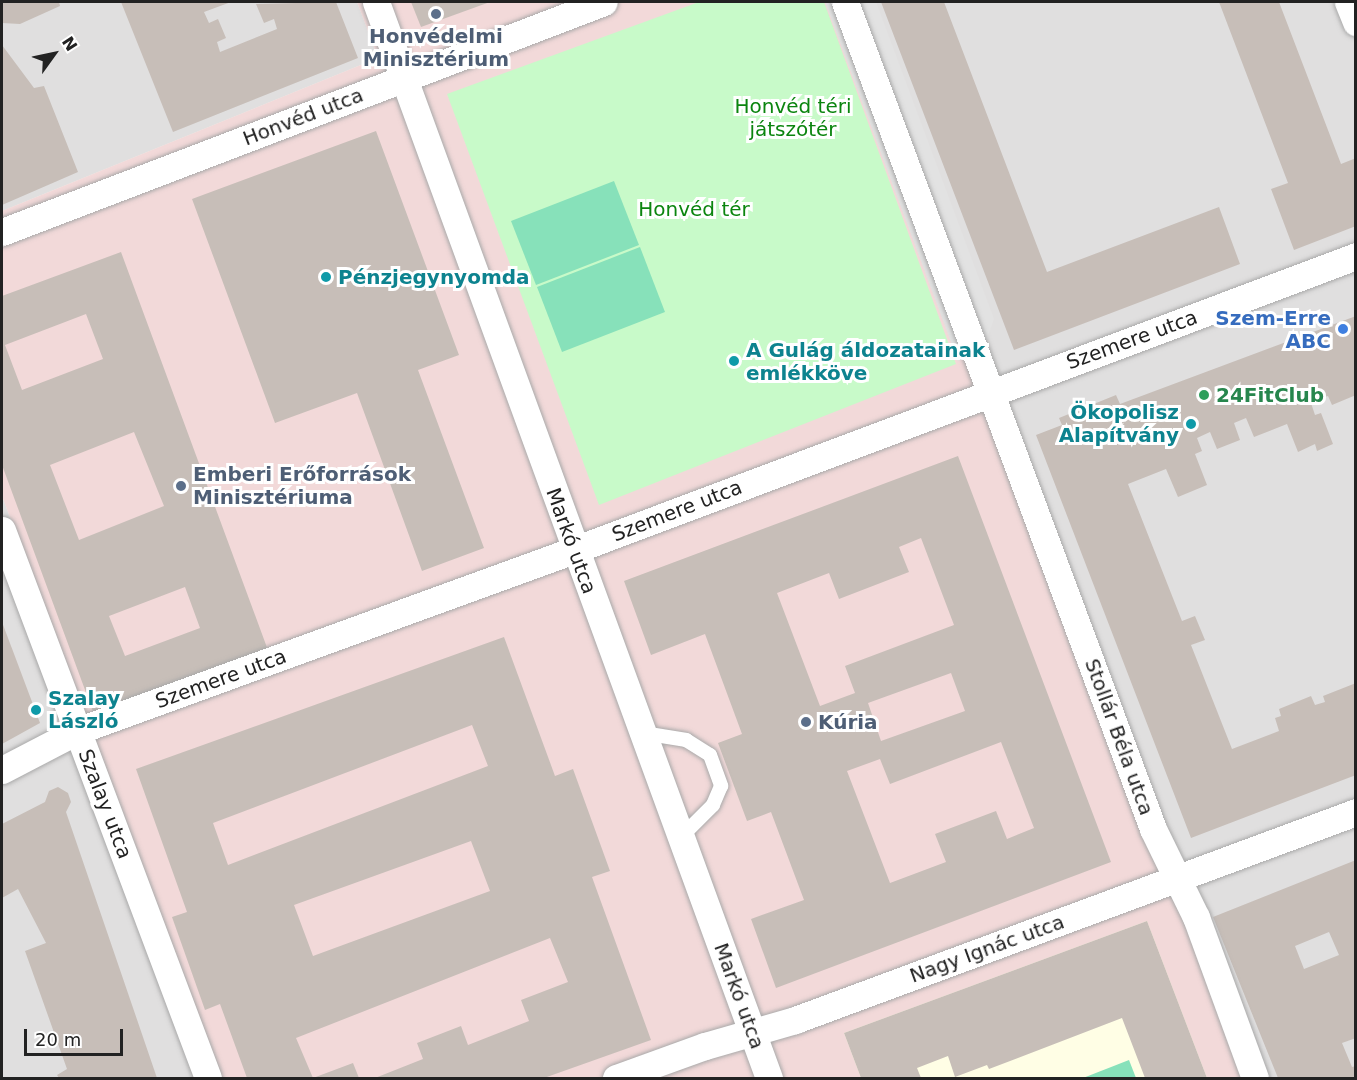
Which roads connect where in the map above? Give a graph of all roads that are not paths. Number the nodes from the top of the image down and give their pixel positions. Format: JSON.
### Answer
{"nodes":[{"id":1,"x":376,"y":2,"type":"edge"},
{"id":2,"x":604,"y":2,"type":"edge"},
{"id":3,"x":845,"y":2,"type":"edge"},
{"id":4,"x":1348,"y":2,"type":"edge"},
{"id":5,"x":1356,"y":22,"type":"edge"},
{"id":6,"x":404,"y":79,"type":"junction"},
{"id":7,"x":2,"y":232,"type":"edge"},
{"id":8,"x":1356,"y":256,"type":"edge"},
{"id":9,"x":990,"y":393,"type":"junction"},
{"id":10,"x":2,"y":530,"type":"edge"},
{"id":11,"x":574,"y":550,"type":"junction"},
{"id":12,"x":77,"y":731,"type":"junction"},
{"id":13,"x":643,"y":733,"type":"junction"},
{"id":14,"x":2,"y":770,"type":"edge"},
{"id":15,"x":1356,"y":812,"type":"edge"},
{"id":16,"x":681,"y":837,"type":"junction"},
{"id":17,"x":1177,"y":878,"type":"junction"},
{"id":18,"x":752,"y":1032,"type":"junction"},
{"id":19,"x":208,"y":1078,"type":"edge"},
{"id":20,"x":616,"y":1078,"type":"edge"},
{"id":21,"x":769,"y":1078,"type":"edge"},
{"id":22,"x":1256,"y":1078,"type":"edge"}],
"edges":[{"from":1,"to":6,"type":"street","name":"Markó utca"},
{"from":2,"to":6,"type":"street","name":"Honvéd utca"},
{"from":3,"to":9,"type":"street"},
{"from":4,"to":5,"type":"street"},
{"from":6,"to":7,"type":"street","name":"Honvéd utca"},
{"from":6,"to":11,"type":"street","name":"Markó utca"},
{"from":8,"to":9,"type":"street","name":"Szemere utca"},
{"from":9,"to":11,"type":"street","name":"Szemere utca"},
{"from":9,"to":17,"type":"street","name":"Stollár Béla utca"},
{"from":10,"to":12,"type":"street","name":"Szalay utca"},
{"from":11,"to":12,"type":"street","name":"Szemere utca"},
{"from":11,"to":13,"type":"street","name":"Markó utca"},
{"from":12,"to":14,"type":"street","name":"Szemere utca"},
{"from":12,"to":19,"type":"street","name":"Szalay utca"},
{"from":13,"to":16,"type":"street","name":"Markó utca"},
{"from":13,"to":16,"type":"lane"},
{"from":15,"to":17,"type":"street","name":"Nagy Ignác utca"},
{"from":16,"to":18,"type":"street","name":"Markó utca"},
{"from":17,"to":18,"type":"street","name":"Nagy Ignác utca"},
{"from":17,"to":22,"type":"street","name":"Stollár Béla utca"},
{"from":18,"to":20,"type":"street","name":"Nagy Ignác utca"},
{"from":18,"to":21,"type":"street","name":"Markó utca"}]}
